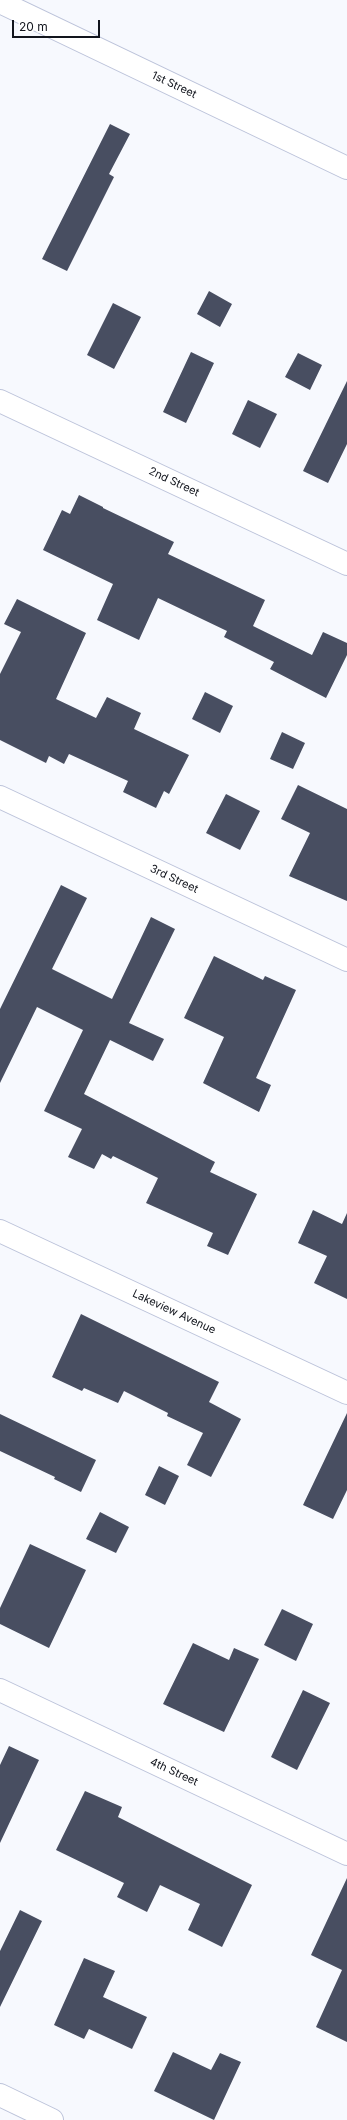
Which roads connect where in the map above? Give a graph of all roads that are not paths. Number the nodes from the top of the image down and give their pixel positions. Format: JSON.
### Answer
{"nodes":[{"id":1,"x":0,"y":2,"type":"edge"},
{"id":2,"x":347,"y":168,"type":"edge"},
{"id":3,"x":0,"y":401,"type":"edge"},
{"id":4,"x":347,"y":564,"type":"edge"},
{"id":5,"x":0,"y":797,"type":"edge"},
{"id":6,"x":347,"y":960,"type":"edge"},
{"id":7,"x":0,"y":1231,"type":"edge"},
{"id":8,"x":347,"y":1393,"type":"edge"},
{"id":9,"x":0,"y":1690,"type":"edge"},
{"id":10,"x":347,"y":1854,"type":"edge"},
{"id":11,"x":0,"y":2095,"type":"edge"},
{"id":12,"x":52,"y":2120,"type":"edge"}],
"edges":[{"from":1,"to":2,"type":"street","name":"1st Street"},
{"from":3,"to":4,"type":"street","name":"2nd Street"},
{"from":5,"to":6,"type":"street","name":"3rd Street"},
{"from":7,"to":8,"type":"street","name":"Lakeview Avenue"},
{"from":9,"to":10,"type":"street","name":"4th Street"},
{"from":11,"to":12,"type":"street"}]}
